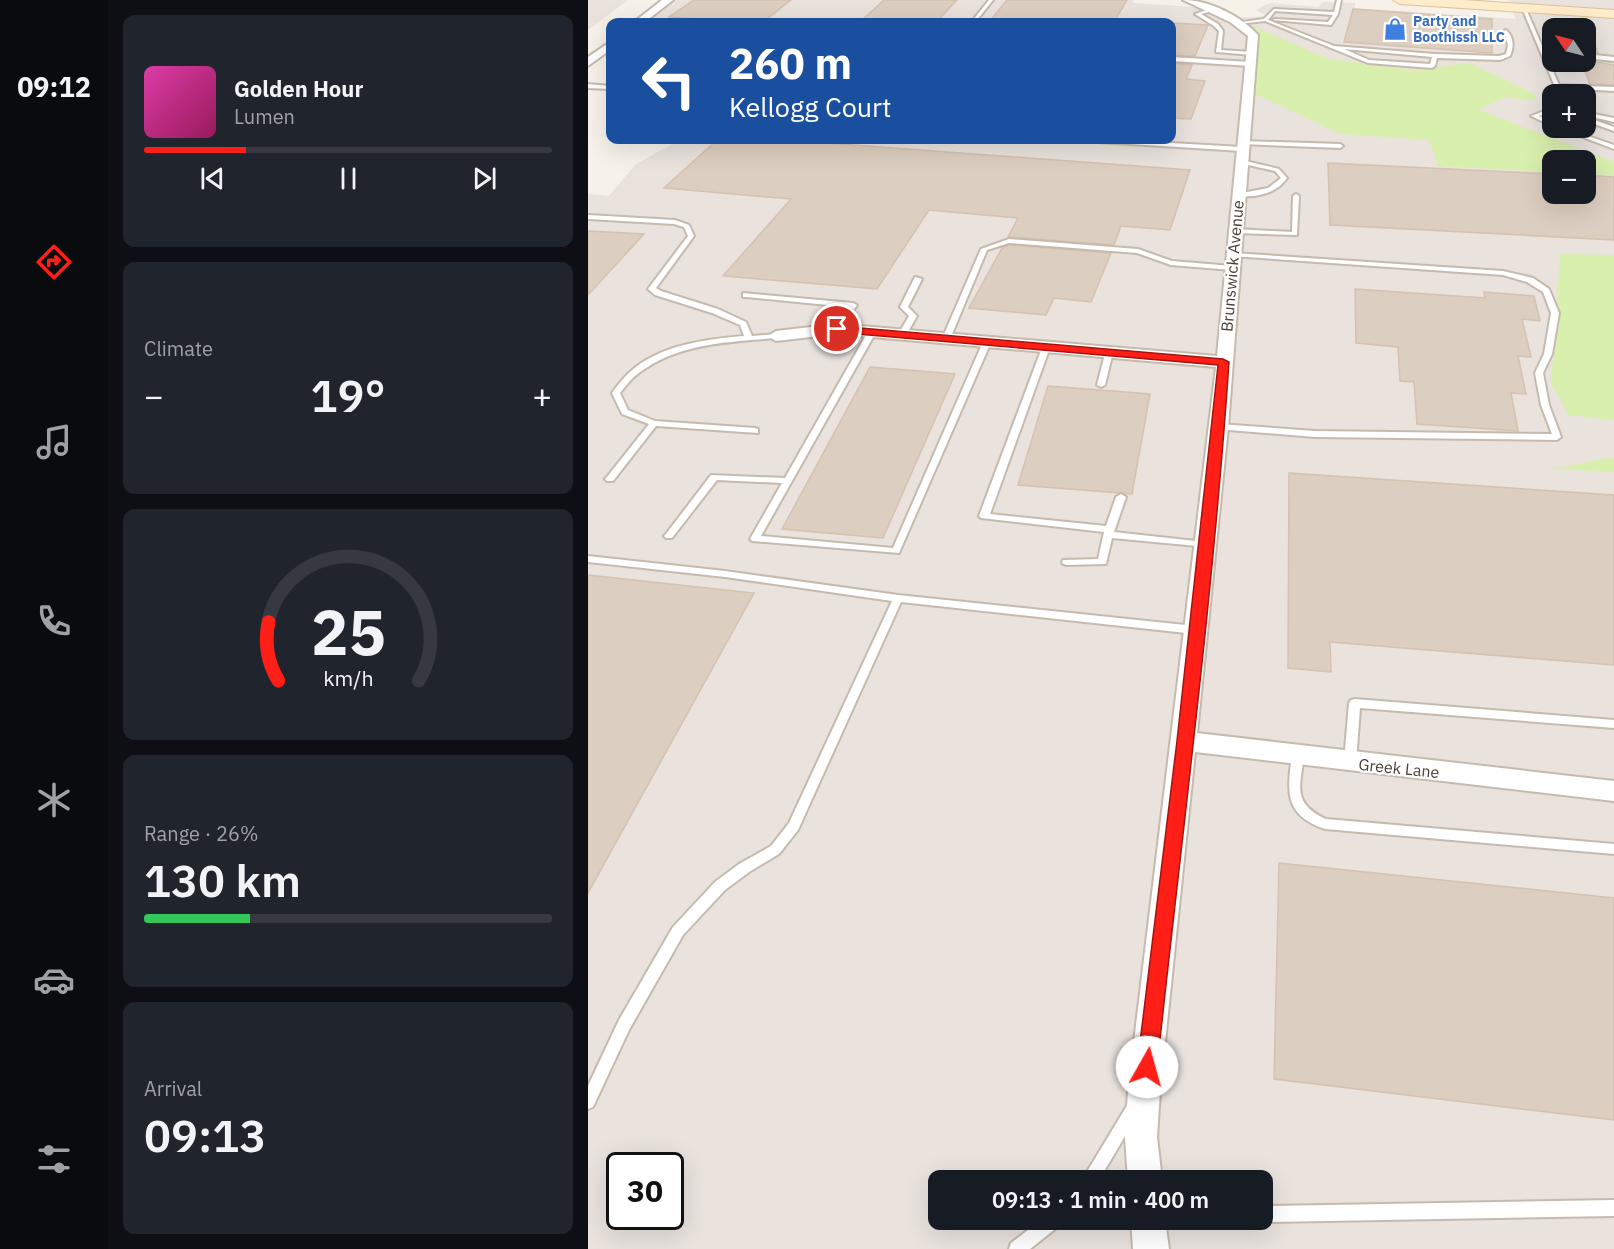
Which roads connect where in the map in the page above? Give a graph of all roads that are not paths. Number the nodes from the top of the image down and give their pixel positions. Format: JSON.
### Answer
{"nodes":[{"id":1,"x":668,"y":0,"type":"edge"},
{"id":2,"x":991,"y":0,"type":"edge"},
{"id":3,"x":1188,"y":0,"type":"edge"},
{"id":4,"x":1339,"y":0,"type":"edge"},
{"id":5,"x":1400,"y":0,"type":"edge"},
{"id":6,"x":1507,"y":4,"type":"edge"},
{"id":7,"x":1524,"y":9,"type":"junction"},
{"id":8,"x":1210,"y":10,"type":"junction"},
{"id":9,"x":1336,"y":14,"type":"junction"},
{"id":10,"x":1614,"y":14,"type":"edge"},
{"id":11,"x":646,"y":18,"type":"edge"},
{"id":12,"x":976,"y":18,"type":"edge"},
{"id":13,"x":1266,"y":20,"type":"junction"},
{"id":14,"x":1238,"y":22,"type":"junction"},
{"id":15,"x":1506,"y":31,"type":"dead end"},
{"id":16,"x":1333,"y":47,"type":"junction"},
{"id":17,"x":606,"y":48,"type":"edge"},
{"id":18,"x":1542,"y":52,"type":"edge"},
{"id":19,"x":1435,"y":56,"type":"junction"},
{"id":20,"x":1596,"y":57,"type":"edge"},
{"id":21,"x":1176,"y":59,"type":"edge"},
{"id":22,"x":1251,"y":59,"type":"junction"},
{"id":23,"x":1614,"y":59,"type":"edge"},
{"id":24,"x":589,"y":61,"type":"edge"},
{"id":25,"x":588,"y":86,"type":"edge"},
{"id":26,"x":606,"y":87,"type":"edge"},
{"id":27,"x":1596,"y":88,"type":"edge"},
{"id":28,"x":1614,"y":89,"type":"edge"},
{"id":29,"x":1542,"y":113,"type":"edge"},
{"id":30,"x":1596,"y":117,"type":"edge"},
{"id":31,"x":1542,"y":120,"type":"edge"},
{"id":32,"x":1614,"y":120,"type":"edge"},
{"id":33,"x":1596,"y":123,"type":"edge"},
{"id":34,"x":1614,"y":129,"type":"edge"},
{"id":35,"x":1589,"y":138,"type":"edge"},
{"id":36,"x":1150,"y":144,"type":"edge"},
{"id":37,"x":1340,"y":146,"type":"dead end"},
{"id":38,"x":1614,"y":147,"type":"edge"},
{"id":39,"x":1242,"y":151,"type":"junction"},
{"id":40,"x":1239,"y":195,"type":"junction"},
{"id":41,"x":1296,"y":196,"type":"dead end"},
{"id":42,"x":588,"y":216,"type":"edge"},
{"id":43,"x":1235,"y":231,"type":"junction"},
{"id":44,"x":1232,"y":262,"type":"junction"},
{"id":45,"x":918,"y":279,"type":"dead end"},
{"id":46,"x":746,"y":295,"type":"dead end"},
{"id":47,"x":837,"y":329,"type":"junction"},
{"id":48,"x":873,"y":332,"type":"junction"},
{"id":49,"x":902,"y":335,"type":"junction"},
{"id":50,"x":776,"y":336,"type":"joint"},
{"id":51,"x":749,"y":338,"type":"junction"},
{"id":52,"x":946,"y":339,"type":"junction"},
{"id":53,"x":987,"y":342,"type":"junction"},
{"id":54,"x":1046,"y":347,"type":"junction"},
{"id":55,"x":1109,"y":352,"type":"junction"},
{"id":56,"x":1223,"y":362,"type":"junction"},
{"id":57,"x":1101,"y":385,"type":"dead end"},
{"id":58,"x":654,"y":423,"type":"junction"},
{"id":59,"x":1219,"y":427,"type":"junction"},
{"id":60,"x":755,"y":431,"type":"dead end"},
{"id":61,"x":610,"y":479,"type":"dead end"},
{"id":62,"x":788,"y":481,"type":"junction"},
{"id":63,"x":1121,"y":497,"type":"dead end"},
{"id":64,"x":1109,"y":532,"type":"junction"},
{"id":65,"x":669,"y":536,"type":"dead end"},
{"id":66,"x":1205,"y":545,"type":"junction"},
{"id":67,"x":588,"y":559,"type":"edge"},
{"id":68,"x":1067,"y":562,"type":"dead end"},
{"id":69,"x":898,"y":598,"type":"junction"},
{"id":70,"x":1196,"y":630,"type":"junction"},
{"id":71,"x":1614,"y":724,"type":"edge"},
{"id":72,"x":1185,"y":741,"type":"junction"},
{"id":73,"x":1298,"y":756,"type":"junction"},
{"id":74,"x":1350,"y":762,"type":"junction"},
{"id":75,"x":1614,"y":791,"type":"edge"},
{"id":76,"x":1614,"y":849,"type":"edge"},
{"id":77,"x":1144,"y":1090,"type":"junction"},
{"id":78,"x":588,"y":1102,"type":"edge"},
{"id":79,"x":1096,"y":1170,"type":"edge"},
{"id":80,"x":1144,"y":1170,"type":"edge"},
{"id":81,"x":1614,"y":1208,"type":"edge"},
{"id":82,"x":1273,"y":1214,"type":"edge"},
{"id":83,"x":1041,"y":1230,"type":"edge"},
{"id":84,"x":1149,"y":1230,"type":"edge"},
{"id":85,"x":1017,"y":1249,"type":"edge"},
{"id":86,"x":1151,"y":1249,"type":"edge"}],
"edges":[{"from":1,"to":11,"type":"street"},
{"from":2,"to":12,"type":"lane"},
{"from":3,"to":8,"type":"street"},
{"from":4,"to":9,"type":"lane"},
{"from":5,"to":6,"type":"street"},
{"from":6,"to":7,"type":"street"},
{"from":7,"to":10,"type":"street"},
{"from":7,"to":18,"type":"lane"},
{"from":8,"to":14,"type":"street"},
{"from":8,"to":22,"type":"lane"},
{"from":9,"to":13,"type":"lane"},
{"from":9,"to":13,"type":"lane"},
{"from":13,"to":14,"type":"lane"},
{"from":13,"to":16,"type":"lane"},
{"from":14,"to":22,"type":"street","name":"Brunswick Avenue"},
{"from":15,"to":19,"type":"lane"},
{"from":16,"to":19,"type":"lane"},
{"from":16,"to":19,"type":"lane"},
{"from":17,"to":24,"type":"street"},
{"from":20,"to":23,"type":"lane"},
{"from":21,"to":22,"type":"lane"},
{"from":22,"to":39,"type":"street","name":"Brunswick Avenue"},
{"from":25,"to":26,"type":"lane"},
{"from":27,"to":28,"type":"lane"},
{"from":29,"to":31,"type":"lane"},
{"from":30,"to":32,"type":"lane"},
{"from":33,"to":34,"type":"lane"},
{"from":35,"to":38,"type":"lane"},
{"from":36,"to":39,"type":"lane"},
{"from":37,"to":39,"type":"lane"},
{"from":39,"to":40,"type":"street","name":"Brunswick Avenue"},
{"from":39,"to":40,"type":"lane"},
{"from":40,"to":43,"type":"street","name":"Brunswick Avenue"},
{"from":41,"to":43,"type":"lane"},
{"from":42,"to":51,"type":"lane"},
{"from":43,"to":44,"type":"street","name":"Brunswick Avenue"},
{"from":44,"to":52,"type":"lane"},
{"from":44,"to":56,"type":"street","name":"Brunswick Avenue"},
{"from":44,"to":59,"type":"lane"},
{"from":45,"to":49,"type":"lane"},
{"from":46,"to":47,"type":"lane"},
{"from":47,"to":48,"type":"street"},
{"from":47,"to":50,"type":"street"},
{"from":48,"to":49,"type":"street"},
{"from":48,"to":62,"type":"lane"},
{"from":49,"to":52,"type":"street"},
{"from":50,"to":51,"type":"lane"},
{"from":51,"to":58,"type":"lane"},
{"from":52,"to":53,"type":"street"},
{"from":53,"to":54,"type":"street"},
{"from":53,"to":62,"type":"lane"},
{"from":54,"to":55,"type":"street"},
{"from":54,"to":64,"type":"lane"},
{"from":55,"to":56,"type":"street"},
{"from":55,"to":57,"type":"lane"},
{"from":56,"to":59,"type":"street","name":"Brunswick Avenue"},
{"from":58,"to":60,"type":"lane"},
{"from":58,"to":61,"type":"lane"},
{"from":59,"to":66,"type":"street","name":"Brunswick Avenue"},
{"from":62,"to":65,"type":"lane"},
{"from":63,"to":64,"type":"lane"},
{"from":64,"to":66,"type":"lane"},
{"from":64,"to":68,"type":"lane"},
{"from":66,"to":70,"type":"street","name":"Brunswick Avenue"},
{"from":67,"to":69,"type":"lane"},
{"from":69,"to":70,"type":"lane"},
{"from":69,"to":78,"type":"lane"},
{"from":70,"to":72,"type":"street","name":"Brunswick Avenue"},
{"from":71,"to":74,"type":"lane"},
{"from":72,"to":73,"type":"street","name":"Greek Lane"},
{"from":72,"to":77,"type":"street","name":"Brunswick Avenue"},
{"from":73,"to":74,"type":"street","name":"Greek Lane"},
{"from":73,"to":76,"type":"lane"},
{"from":74,"to":75,"type":"street","name":"Greek Lane"},
{"from":77,"to":79,"type":"lane"},
{"from":77,"to":80,"type":"street","name":"Brunswick Avenue"},
{"from":81,"to":82,"type":"lane"},
{"from":83,"to":85,"type":"lane"},
{"from":84,"to":86,"type":"street"}]}
